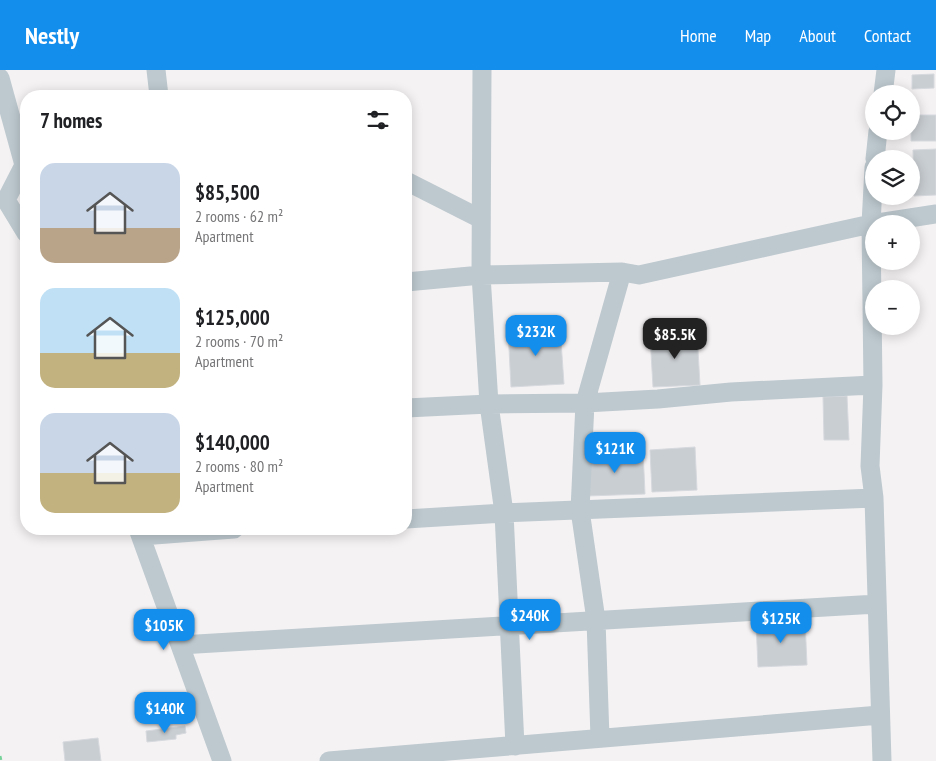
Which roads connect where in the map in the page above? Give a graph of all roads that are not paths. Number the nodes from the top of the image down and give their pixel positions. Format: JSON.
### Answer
{"nodes":[{"id":1,"x":156,"y":70,"type":"edge"},
{"id":2,"x":482,"y":70,"type":"edge"},
{"id":3,"x":886,"y":70,"type":"edge"},
{"id":4,"x":0,"y":78,"type":"edge"},
{"id":5,"x":884,"y":85,"type":"edge"},
{"id":6,"x":158,"y":90,"type":"edge"},
{"id":7,"x":20,"y":150,"type":"edge"},
{"id":8,"x":20,"y":182,"type":"edge"},
{"id":9,"x":412,"y":184,"type":"edge"},
{"id":10,"x":936,"y":214,"type":"edge"},
{"id":11,"x":920,"y":216,"type":"edge"},
{"id":12,"x":481,"y":219,"type":"junction"},
{"id":13,"x":20,"y":223,"type":"edge"},
{"id":14,"x":865,"y":226,"type":"edge"},
{"id":15,"x":872,"y":270,"type":"edge"},
{"id":16,"x":622,"y":272,"type":"junction"},
{"id":17,"x":481,"y":275,"type":"junction"},
{"id":18,"x":412,"y":281,"type":"edge"},
{"id":19,"x":873,"y":385,"type":"junction"},
{"id":20,"x":585,"y":403,"type":"junction"},
{"id":21,"x":489,"y":404,"type":"junction"},
{"id":22,"x":412,"y":408,"type":"edge"},
{"id":23,"x":874,"y":498,"type":"junction"},
{"id":24,"x":580,"y":510,"type":"junction"},
{"id":25,"x":504,"y":513,"type":"junction"},
{"id":26,"x":412,"y":519,"type":"edge"},
{"id":27,"x":141,"y":535,"type":"edge"},
{"id":28,"x":877,"y":604,"type":"junction"},
{"id":29,"x":596,"y":620,"type":"junction"},
{"id":30,"x":509,"y":626,"type":"junction"},
{"id":31,"x":180,"y":645,"type":"junction"},
{"id":32,"x":880,"y":715,"type":"junction"},
{"id":33,"x":600,"y":738,"type":"junction"},
{"id":34,"x":515,"y":746,"type":"junction"},
{"id":35,"x":222,"y":761,"type":"edge"},
{"id":36,"x":329,"y":761,"type":"edge"},
{"id":37,"x":882,"y":761,"type":"edge"}],
"edges":[{"from":1,"to":6,"type":"street"},
{"from":2,"to":12,"type":"street"},
{"from":3,"to":5,"type":"street"},
{"from":4,"to":7,"type":"street"},
{"from":8,"to":13,"type":"street"},
{"from":9,"to":12,"type":"street"},
{"from":10,"to":11,"type":"street"},
{"from":12,"to":17,"type":"street"},
{"from":14,"to":16,"type":"street"},
{"from":15,"to":19,"type":"street"},
{"from":16,"to":17,"type":"street"},
{"from":16,"to":20,"type":"street"},
{"from":17,"to":18,"type":"street"},
{"from":17,"to":21,"type":"street"},
{"from":19,"to":20,"type":"street"},
{"from":19,"to":23,"type":"street"},
{"from":20,"to":21,"type":"street"},
{"from":20,"to":24,"type":"street"},
{"from":21,"to":22,"type":"street"},
{"from":21,"to":25,"type":"street"},
{"from":23,"to":24,"type":"street"},
{"from":23,"to":28,"type":"street"},
{"from":24,"to":25,"type":"street"},
{"from":24,"to":29,"type":"street"},
{"from":25,"to":26,"type":"street"},
{"from":25,"to":30,"type":"street"},
{"from":27,"to":31,"type":"street"},
{"from":28,"to":29,"type":"street"},
{"from":28,"to":32,"type":"street"},
{"from":29,"to":30,"type":"street"},
{"from":29,"to":33,"type":"street"},
{"from":30,"to":31,"type":"street"},
{"from":30,"to":34,"type":"street"},
{"from":31,"to":35,"type":"street"},
{"from":32,"to":33,"type":"street"},
{"from":32,"to":37,"type":"street"},
{"from":33,"to":34,"type":"street"},
{"from":34,"to":36,"type":"street"}]}
